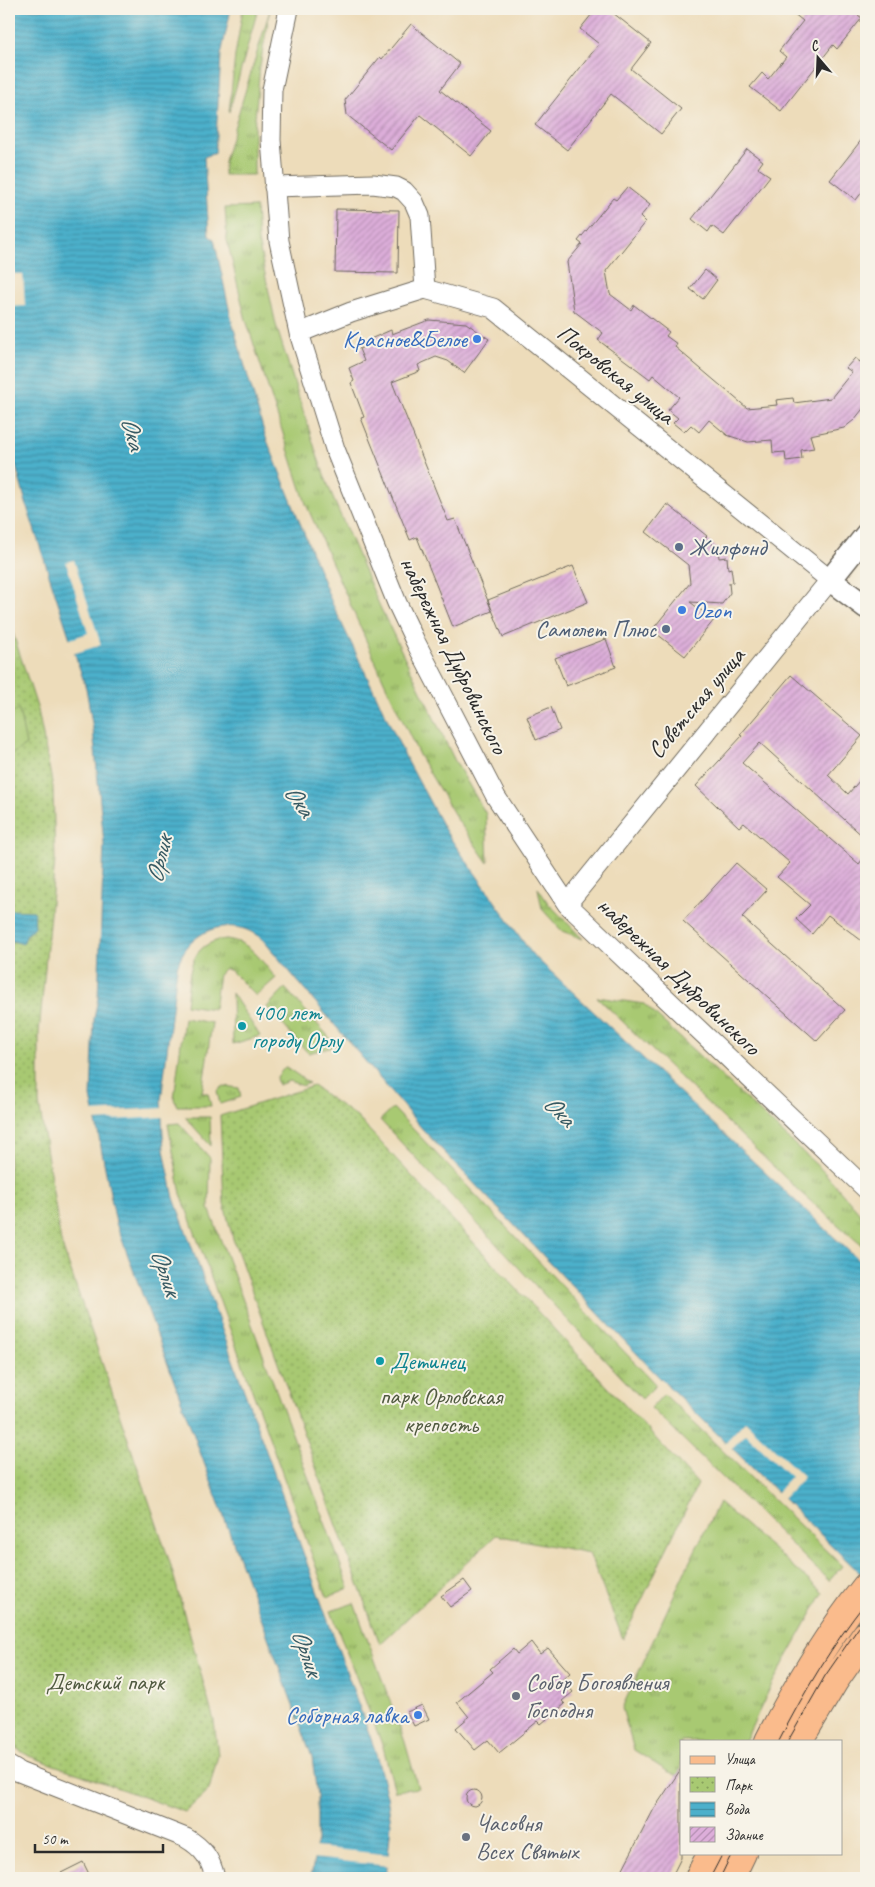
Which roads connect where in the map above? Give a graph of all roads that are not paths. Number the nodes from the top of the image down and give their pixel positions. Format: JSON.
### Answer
{"nodes":[{"id":1,"x":289,"y":9,"type":"edge"},
{"id":2,"x":274,"y":187,"type":"junction"},
{"id":3,"x":425,"y":289,"type":"junction"},
{"id":4,"x":299,"y":333,"type":"junction"},
{"id":5,"x":866,"y":535,"type":"edge"},
{"id":6,"x":830,"y":580,"type":"junction"},
{"id":7,"x":866,"y":607,"type":"edge"},
{"id":8,"x":567,"y":904,"type":"junction"},
{"id":9,"x":866,"y":1189,"type":"edge"},
{"id":10,"x":866,"y":1587,"type":"edge"},
{"id":11,"x":866,"y":1635,"type":"edge"},
{"id":12,"x":786,"y":1736,"type":"edge"},
{"id":13,"x":9,"y":1766,"type":"edge"},
{"id":14,"x":711,"y":1854,"type":"edge"},
{"id":15,"x":742,"y":1854,"type":"edge"},
{"id":16,"x":215,"y":1878,"type":"edge"},
{"id":17,"x":699,"y":1878,"type":"edge"},
{"id":18,"x":730,"y":1878,"type":"edge"}],
"edges":[{"from":1,"to":2,"type":"street","name":"набережная Дубровинского"},
{"from":2,"to":3,"type":"street"},
{"from":2,"to":4,"type":"street","name":"набережная Дубровинского"},
{"from":3,"to":4,"type":"street"},
{"from":3,"to":6,"type":"street","name":"Покровская улица"},
{"from":4,"to":8,"type":"street","name":"набережная Дубровинского"},
{"from":5,"to":6,"type":"street","name":"Советская улица"},
{"from":6,"to":7,"type":"street","name":"Покровская улица"},
{"from":6,"to":8,"type":"street","name":"Советская улица"},
{"from":8,"to":9,"type":"street","name":"набережная Дубровинского"},
{"from":10,"to":12,"type":"main road"},
{"from":11,"to":12,"type":"main road"},
{"from":13,"to":16,"type":"street"},
{"from":14,"to":17,"type":"main road"},
{"from":15,"to":18,"type":"main road"}]}
